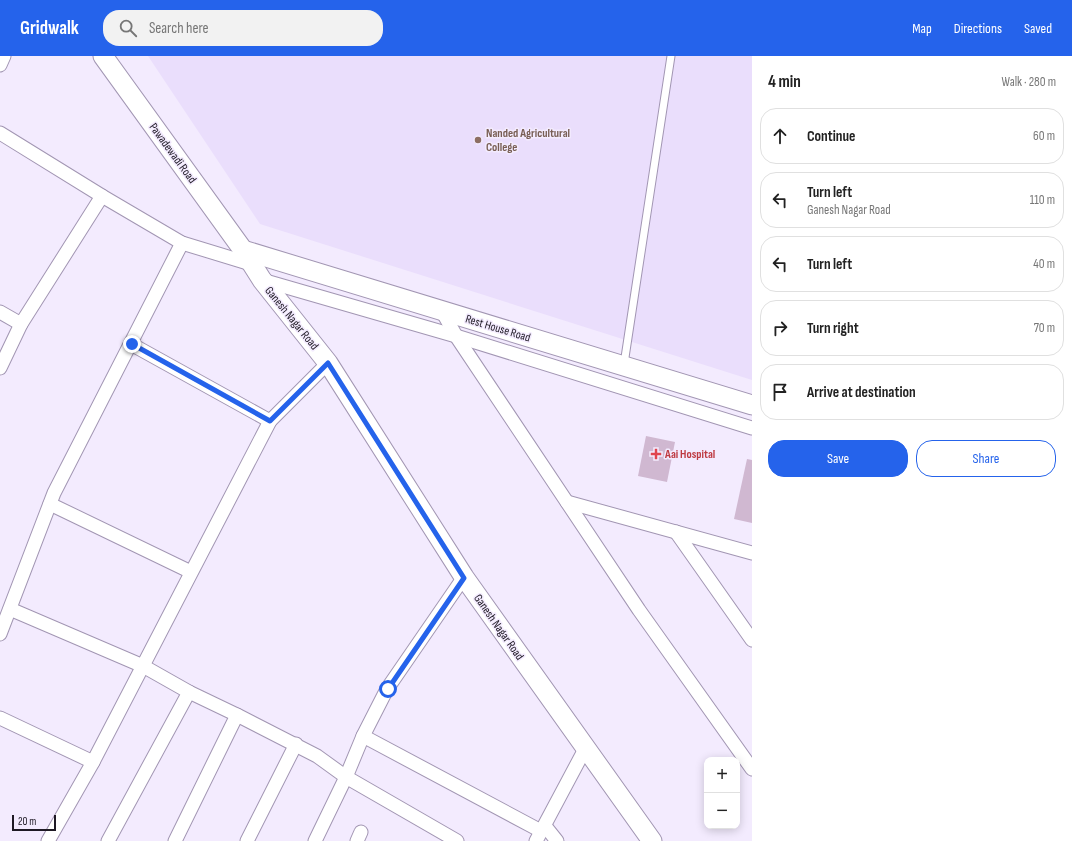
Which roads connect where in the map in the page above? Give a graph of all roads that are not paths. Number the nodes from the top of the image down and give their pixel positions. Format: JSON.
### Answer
{"nodes":[{"id":1,"x":4,"y":56,"type":"edge"},
{"id":2,"x":103,"y":56,"type":"edge"},
{"id":3,"x":671,"y":56,"type":"edge"},
{"id":4,"x":0,"y":65,"type":"edge"},
{"id":5,"x":0,"y":133,"type":"edge"},
{"id":6,"x":102,"y":196,"type":"junction"},
{"id":7,"x":182,"y":243,"type":"junction"},
{"id":8,"x":247,"y":257,"type":"junction"},
{"id":9,"x":262,"y":280,"type":"junction"},
{"id":10,"x":442,"y":311,"type":"junction"},
{"id":11,"x":0,"y":312,"type":"edge"},
{"id":12,"x":21,"y":324,"type":"junction"},
{"id":13,"x":456,"y":336,"type":"junction"},
{"id":14,"x":132,"y":344,"type":"junction"},
{"id":15,"x":328,"y":363,"type":"junction"},
{"id":16,"x":623,"y":366,"type":"junction"},
{"id":17,"x":0,"y":368,"type":"edge"},
{"id":18,"x":752,"y":405,"type":"edge"},
{"id":19,"x":270,"y":421,"type":"junction"},
{"id":20,"x":752,"y":428,"type":"edge"},
{"id":21,"x":567,"y":502,"type":"junction"},
{"id":22,"x":50,"y":504,"type":"junction"},
{"id":23,"x":676,"y":532,"type":"junction"},
{"id":24,"x":752,"y":553,"type":"edge"},
{"id":25,"x":191,"y":572,"type":"junction"},
{"id":26,"x":464,"y":578,"type":"junction"},
{"id":27,"x":10,"y":609,"type":"junction"},
{"id":28,"x":0,"y":634,"type":"edge"},
{"id":29,"x":752,"y":640,"type":"edge"},
{"id":30,"x":143,"y":666,"type":"junction"},
{"id":31,"x":189,"y":692,"type":"junction"},
{"id":32,"x":237,"y":714,"type":"junction"},
{"id":33,"x":0,"y":718,"type":"edge"},
{"id":34,"x":363,"y":736,"type":"junction"},
{"id":35,"x":296,"y":744,"type":"junction"},
{"id":36,"x":585,"y":749,"type":"junction"},
{"id":37,"x":93,"y":762,"type":"junction"},
{"id":38,"x":752,"y":768,"type":"edge"},
{"id":39,"x":346,"y":777,"type":"junction"},
{"id":40,"x":541,"y":833,"type":"edge"},
{"id":41,"x":48,"y":841,"type":"edge"},
{"id":42,"x":108,"y":841,"type":"edge"},
{"id":43,"x":174,"y":841,"type":"edge"},
{"id":44,"x":247,"y":841,"type":"edge"},
{"id":45,"x":315,"y":841,"type":"edge"},
{"id":46,"x":457,"y":841,"type":"edge"},
{"id":47,"x":557,"y":841,"type":"edge"},
{"id":48,"x":652,"y":841,"type":"edge"}],
"edges":[{"from":1,"to":4,"type":"street"},
{"from":2,"to":8,"type":"main road","name":"Pawadewadi Road"},
{"from":3,"to":16,"type":"lane"},
{"from":5,"to":6,"type":"street"},
{"from":6,"to":7,"type":"street"},
{"from":6,"to":12,"type":"street"},
{"from":7,"to":8,"type":"street"},
{"from":7,"to":14,"type":"street"},
{"from":8,"to":9,"type":"main road","name":"Ganesh Nagar Road"},
{"from":8,"to":10,"type":"main road","name":"Rest House Road"},
{"from":9,"to":13,"type":"street"},
{"from":9,"to":15,"type":"main road","name":"Ganesh Nagar Road"},
{"from":10,"to":13,"type":"street"},
{"from":10,"to":16,"type":"main road","name":"Rest House Road"},
{"from":11,"to":12,"type":"street"},
{"from":12,"to":17,"type":"street"},
{"from":13,"to":20,"type":"street"},
{"from":13,"to":21,"type":"street"},
{"from":14,"to":19,"type":"street"},
{"from":14,"to":22,"type":"street"},
{"from":15,"to":19,"type":"street"},
{"from":15,"to":26,"type":"main road","name":"Ganesh Nagar Road"},
{"from":16,"to":18,"type":"main road","name":"Rest House Road"},
{"from":19,"to":25,"type":"street"},
{"from":21,"to":23,"type":"street"},
{"from":21,"to":38,"type":"street"},
{"from":22,"to":25,"type":"street"},
{"from":22,"to":27,"type":"street"},
{"from":23,"to":24,"type":"street"},
{"from":23,"to":29,"type":"street"},
{"from":25,"to":30,"type":"street"},
{"from":26,"to":34,"type":"street"},
{"from":26,"to":36,"type":"main road","name":"Ganesh Nagar Road"},
{"from":27,"to":28,"type":"street"},
{"from":27,"to":30,"type":"street"},
{"from":30,"to":31,"type":"street"},
{"from":30,"to":37,"type":"street"},
{"from":31,"to":32,"type":"street"},
{"from":31,"to":42,"type":"street"},
{"from":32,"to":35,"type":"street"},
{"from":32,"to":43,"type":"street"},
{"from":33,"to":37,"type":"street"},
{"from":34,"to":39,"type":"street"},
{"from":34,"to":40,"type":"street"},
{"from":35,"to":39,"type":"street"},
{"from":35,"to":44,"type":"street"},
{"from":36,"to":40,"type":"street"},
{"from":36,"to":48,"type":"main road","name":"Ganesh Nagar Road"},
{"from":37,"to":41,"type":"street"},
{"from":39,"to":45,"type":"street"},
{"from":39,"to":46,"type":"street"},
{"from":40,"to":47,"type":"street"}]}
